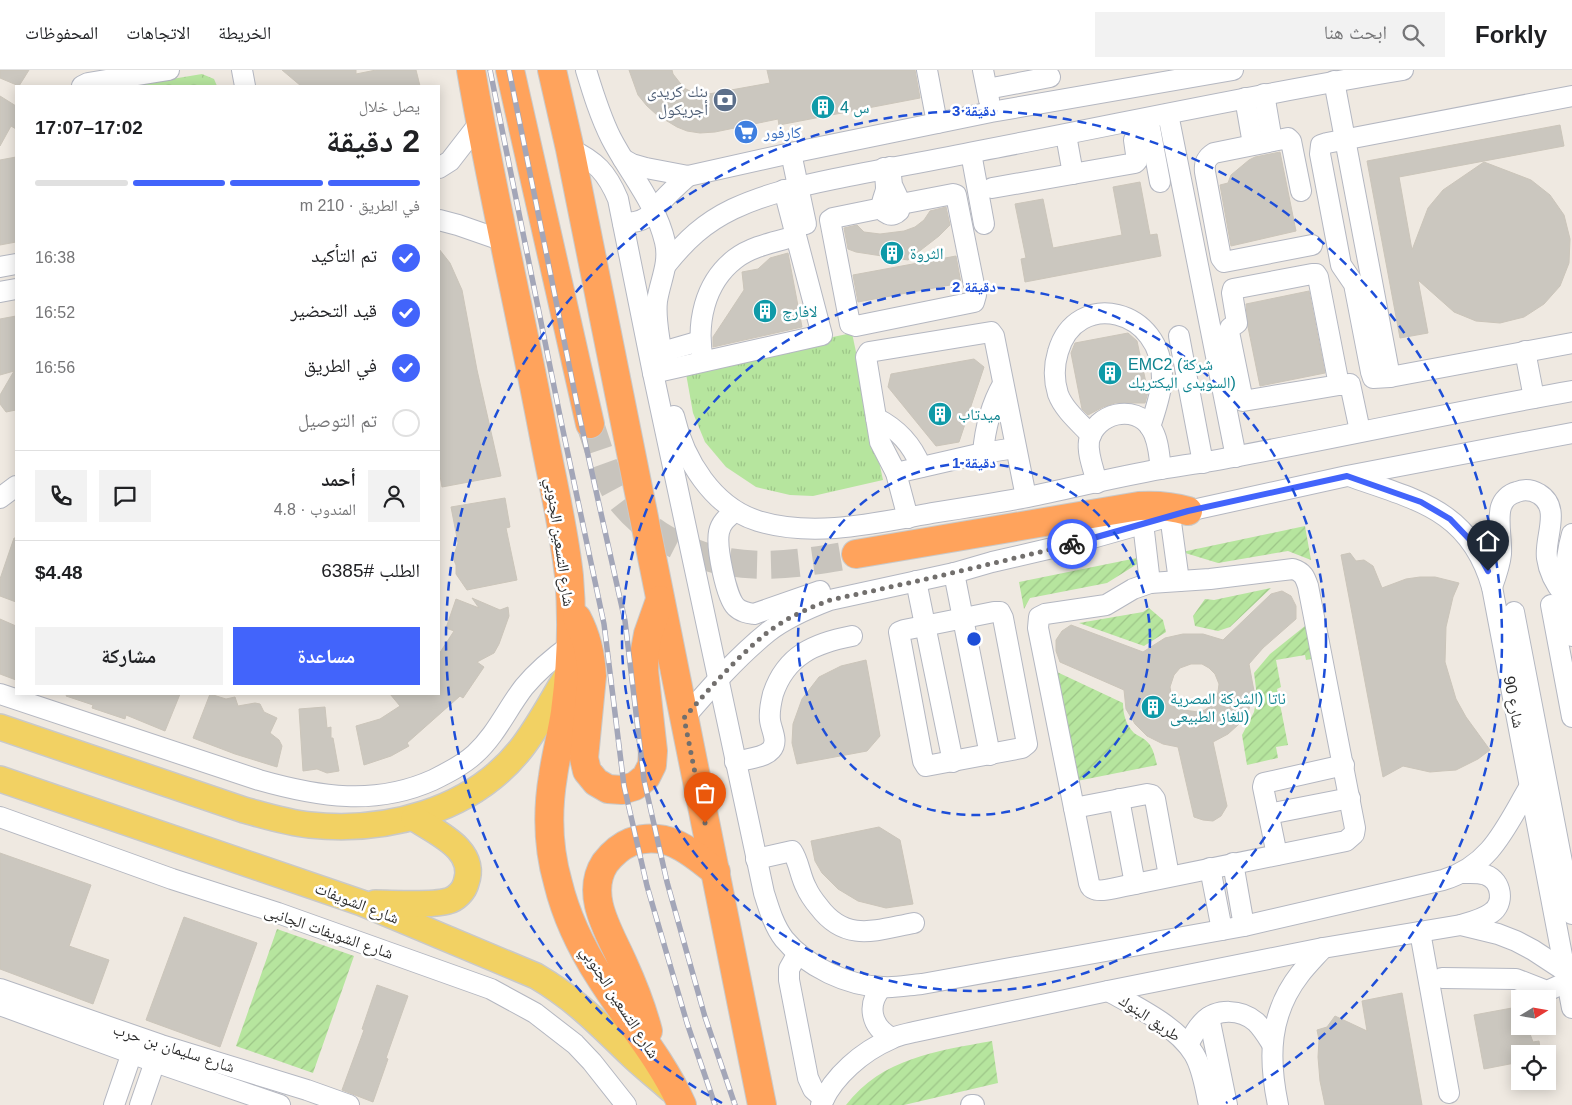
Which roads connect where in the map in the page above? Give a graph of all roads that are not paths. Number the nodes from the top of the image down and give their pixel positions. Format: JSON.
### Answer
{"nodes":[{"id":1,"x":169,"y":70,"type":"edge"},
{"id":2,"x":242,"y":70,"type":"edge"},
{"id":3,"x":471,"y":70,"type":"edge"},
{"id":4,"x":510,"y":70,"type":"edge"},
{"id":5,"x":552,"y":70,"type":"edge"},
{"id":6,"x":586,"y":70,"type":"edge"},
{"id":7,"x":927,"y":70,"type":"edge"},
{"id":8,"x":1233,"y":70,"type":"edge"},
{"id":9,"x":1403,"y":70,"type":"edge"},
{"id":10,"x":1050,"y":77,"type":"dead end"},
{"id":11,"x":985,"y":79,"type":"edge"},
{"id":12,"x":1132,"y":79,"type":"edge"},
{"id":13,"x":1334,"y":81,"type":"junction"},
{"id":14,"x":84,"y":85,"type":"edge"},
{"id":15,"x":245,"y":85,"type":"edge"},
{"id":16,"x":1254,"y":96,"type":"junction"},
{"id":17,"x":1572,"y":96,"type":"edge"},
{"id":18,"x":991,"y":112,"type":"junction"},
{"id":19,"x":1168,"y":114,"type":"junction"},
{"id":20,"x":481,"y":121,"type":"junction"},
{"id":21,"x":937,"y":123,"type":"junction"},
{"id":22,"x":1150,"y":127,"type":"junction"},
{"id":23,"x":1066,"y":135,"type":"junction"},
{"id":24,"x":1345,"y":139,"type":"junction"},
{"id":25,"x":1263,"y":143,"type":"junction"},
{"id":26,"x":570,"y":148,"type":"junction"},
{"id":27,"x":791,"y":152,"type":"junction"},
{"id":28,"x":971,"y":153,"type":"junction"},
{"id":29,"x":623,"y":159,"type":"junction"},
{"id":30,"x":440,"y":167,"type":"edge"},
{"id":31,"x":887,"y":168,"type":"junction"},
{"id":32,"x":1073,"y":174,"type":"junction"},
{"id":33,"x":688,"y":176,"type":"junction"},
{"id":34,"x":1160,"y":182,"type":"dead end"},
{"id":35,"x":792,"y":188,"type":"junction"},
{"id":36,"x":992,"y":188,"type":"dead end"},
{"id":37,"x":1301,"y":191,"type":"dead end"},
{"id":38,"x":892,"y":206,"type":"junction"},
{"id":39,"x":654,"y":212,"type":"junction"},
{"id":40,"x":440,"y":220,"type":"edge"},
{"id":41,"x":623,"y":224,"type":"junction"},
{"id":42,"x":984,"y":224,"type":"dead end"},
{"id":43,"x":801,"y":230,"type":"junction"},
{"id":44,"x":504,"y":241,"type":"junction"},
{"id":45,"x":1312,"y":245,"type":"dead end"},
{"id":46,"x":15,"y":264,"type":"edge"},
{"id":47,"x":666,"y":265,"type":"junction"},
{"id":48,"x":0,"y":268,"type":"edge"},
{"id":49,"x":15,"y":289,"type":"edge"},
{"id":50,"x":0,"y":292,"type":"edge"},
{"id":51,"x":1179,"y":336,"type":"dead end"},
{"id":52,"x":1572,"y":343,"type":"edge"},
{"id":53,"x":701,"y":351,"type":"junction"},
{"id":54,"x":1525,"y":352,"type":"junction"},
{"id":55,"x":660,"y":365,"type":"junction"},
{"id":56,"x":1390,"y":377,"type":"junction"},
{"id":57,"x":1003,"y":384,"type":"junction"},
{"id":58,"x":1339,"y":384,"type":"junction"},
{"id":59,"x":1572,"y":392,"type":"edge"},
{"id":60,"x":1534,"y":398,"type":"junction"},
{"id":61,"x":876,"y":418,"type":"junction"},
{"id":62,"x":590,"y":424,"type":"tunnel mouth"},
{"id":63,"x":1150,"y":427,"type":"junction"},
{"id":64,"x":1360,"y":431,"type":"junction"},
{"id":65,"x":1572,"y":433,"type":"edge"},
{"id":66,"x":1091,"y":435,"type":"junction"},
{"id":67,"x":1015,"y":448,"type":"junction"},
{"id":68,"x":983,"y":453,"type":"junction"},
{"id":69,"x":1236,"y":456,"type":"junction"},
{"id":70,"x":1204,"y":463,"type":"junction"},
{"id":71,"x":921,"y":467,"type":"junction"},
{"id":72,"x":1161,"y":469,"type":"junction"},
{"id":73,"x":896,"y":473,"type":"junction"},
{"id":74,"x":1347,"y":476,"type":"junction"},
{"id":75,"x":1097,"y":483,"type":"junction"},
{"id":76,"x":15,"y":487,"type":"edge"},
{"id":77,"x":1026,"y":497,"type":"junction"},
{"id":78,"x":0,"y":498,"type":"edge"},
{"id":79,"x":15,"y":504,"type":"edge"},
{"id":80,"x":735,"y":510,"type":"junction"},
{"id":81,"x":1179,"y":513,"type":"junction"},
{"id":82,"x":908,"y":518,"type":"junction"},
{"id":83,"x":1143,"y":523,"type":"junction"},
{"id":84,"x":1572,"y":534,"type":"edge"},
{"id":85,"x":856,"y":554,"type":"tunnel mouth"},
{"id":86,"x":992,"y":562,"type":"junction"},
{"id":87,"x":954,"y":573,"type":"junction"},
{"id":88,"x":1179,"y":580,"type":"junction"},
{"id":89,"x":916,"y":581,"type":"junction"},
{"id":90,"x":1150,"y":583,"type":"junction"},
{"id":91,"x":1492,"y":587,"type":"junction"},
{"id":92,"x":660,"y":600,"type":"junction"},
{"id":93,"x":1558,"y":601,"type":"junction"},
{"id":94,"x":571,"y":608,"type":"junction"},
{"id":95,"x":1514,"y":612,"type":"dead end"},
{"id":96,"x":963,"y":618,"type":"junction"},
{"id":97,"x":926,"y":625,"type":"junction"},
{"id":98,"x":852,"y":636,"type":"dead end"},
{"id":99,"x":1572,"y":636,"type":"edge"},
{"id":100,"x":572,"y":644,"type":"junction"},
{"id":101,"x":569,"y":672,"type":"junction"},
{"id":102,"x":718,"y":679,"type":"junction"},
{"id":103,"x":0,"y":694,"type":"edge"},
{"id":104,"x":1572,"y":717,"type":"edge"},
{"id":105,"x":684,"y":718,"type":"junction"},
{"id":106,"x":0,"y":727,"type":"edge"},
{"id":107,"x":990,"y":754,"type":"junction"},
{"id":108,"x":735,"y":762,"type":"junction"},
{"id":109,"x":952,"y":762,"type":"junction"},
{"id":110,"x":1344,"y":765,"type":"junction"},
{"id":111,"x":0,"y":779,"type":"edge"},
{"id":112,"x":1530,"y":786,"type":"junction"},
{"id":113,"x":1350,"y":798,"type":"junction"},
{"id":114,"x":1119,"y":799,"type":"junction"},
{"id":115,"x":1074,"y":808,"type":"junction"},
{"id":116,"x":1268,"y":814,"type":"junction"},
{"id":117,"x":0,"y":817,"type":"edge"},
{"id":118,"x":414,"y":818,"type":"junction"},
{"id":119,"x":1277,"y":855,"type":"junction"},
{"id":120,"x":756,"y":859,"type":"junction"},
{"id":121,"x":1233,"y":863,"type":"junction"},
{"id":122,"x":1210,"y":868,"type":"junction"},
{"id":123,"x":716,"y":872,"type":"junction"},
{"id":124,"x":1462,"y":873,"type":"junction"},
{"id":125,"x":1170,"y":876,"type":"junction"},
{"id":126,"x":1135,"y":884,"type":"junction"},
{"id":127,"x":362,"y":903,"type":"junction"},
{"id":128,"x":1572,"y":914,"type":"edge"},
{"id":129,"x":914,"y":923,"type":"dead end"},
{"id":130,"x":1461,"y":925,"type":"junction"},
{"id":131,"x":1244,"y":926,"type":"junction"},
{"id":132,"x":1222,"y":930,"type":"junction"},
{"id":133,"x":1426,"y":931,"type":"junction"},
{"id":134,"x":791,"y":946,"type":"junction"},
{"id":135,"x":1323,"y":948,"type":"junction"},
{"id":136,"x":1566,"y":976,"type":"junction"},
{"id":137,"x":1442,"y":978,"type":"junction"},
{"id":138,"x":882,"y":987,"type":"junction"},
{"id":139,"x":0,"y":989,"type":"edge"},
{"id":140,"x":1108,"y":990,"type":"junction"},
{"id":141,"x":0,"y":1005,"type":"edge"},
{"id":142,"x":1572,"y":1008,"type":"edge"},
{"id":143,"x":1209,"y":1017,"type":"junction"},
{"id":144,"x":892,"y":1038,"type":"junction"},
{"id":145,"x":1272,"y":1044,"type":"junction"},
{"id":146,"x":135,"y":1045,"type":"junction"},
{"id":147,"x":1188,"y":1045,"type":"junction"},
{"id":148,"x":158,"y":1054,"type":"junction"},
{"id":149,"x":657,"y":1058,"type":"junction"},
{"id":150,"x":1457,"y":1060,"type":"dead end"},
{"id":151,"x":1449,"y":1093,"type":"dead end"},
{"id":152,"x":305,"y":1098,"type":"edge"},
{"id":153,"x":679,"y":1100,"type":"edge"},
{"id":154,"x":822,"y":1102,"type":"edge"},
{"id":155,"x":269,"y":1103,"type":"edge"},
{"id":156,"x":625,"y":1103,"type":"edge"},
{"id":157,"x":1274,"y":1104,"type":"edge"},
{"id":158,"x":114,"y":1105,"type":"edge"},
{"id":159,"x":140,"y":1105,"type":"edge"},
{"id":160,"x":349,"y":1105,"type":"edge"},
{"id":161,"x":762,"y":1105,"type":"edge"},
{"id":162,"x":1209,"y":1105,"type":"edge"},
{"id":163,"x":1227,"y":1105,"type":"edge"}],
"edges":[{"from":1,"to":14,"type":"street"},
{"from":2,"to":15,"type":"street"},
{"from":3,"to":20,"type":"highway","name":"شارع التسعين الجنوبي"},
{"from":4,"to":62,"type":"highway"},
{"from":5,"to":26,"type":"highway"},
{"from":6,"to":29,"type":"street"},
{"from":7,"to":21,"type":"street"},
{"from":8,"to":12,"type":"street"},
{"from":9,"to":13,"type":"street"},
{"from":10,"to":11,"type":"street"},
{"from":11,"to":18,"type":"street"},
{"from":12,"to":18,"type":"street"},
{"from":13,"to":16,"type":"street"},
{"from":13,"to":24,"type":"street"},
{"from":16,"to":19,"type":"street"},
{"from":16,"to":25,"type":"street"},
{"from":17,"to":24,"type":"street"},
{"from":18,"to":21,"type":"street"},
{"from":19,"to":22,"type":"street"},
{"from":19,"to":69,"type":"street"},
{"from":20,"to":30,"type":"street"},
{"from":20,"to":44,"type":"highway","name":"شارع التسعين الجنوبي"},
{"from":21,"to":27,"type":"street"},
{"from":22,"to":23,"type":"street"},
{"from":22,"to":32,"type":"street"},
{"from":22,"to":34,"type":"street"},
{"from":23,"to":28,"type":"street"},
{"from":23,"to":32,"type":"street"},
{"from":24,"to":56,"type":"street"},
{"from":24,"to":56,"type":"street"},
{"from":25,"to":37,"type":"street"},
{"from":25,"to":45,"type":"street"},
{"from":26,"to":41,"type":"street"},
{"from":26,"to":92,"type":"highway"},
{"from":27,"to":33,"type":"street"},
{"from":27,"to":35,"type":"street"},
{"from":28,"to":31,"type":"street"},
{"from":28,"to":42,"type":"street"},
{"from":29,"to":33,"type":"street"},
{"from":29,"to":39,"type":"street"},
{"from":31,"to":35,"type":"street"},
{"from":31,"to":38,"type":"street"},
{"from":32,"to":36,"type":"street"},
{"from":33,"to":39,"type":"street"},
{"from":35,"to":43,"type":"street"},
{"from":35,"to":47,"type":"street"},
{"from":38,"to":38,"type":"street"},
{"from":39,"to":41,"type":"street"},
{"from":39,"to":47,"type":"street"},
{"from":40,"to":44,"type":"street"},
{"from":41,"to":55,"type":"street"},
{"from":43,"to":53,"type":"street"},
{"from":43,"to":53,"type":"street"},
{"from":44,"to":94,"type":"highway","name":"شارع التسعين الجنوبي"},
{"from":46,"to":48,"type":"street"},
{"from":47,"to":55,"type":"street"},
{"from":49,"to":50,"type":"street"},
{"from":51,"to":70,"type":"street"},
{"from":52,"to":54,"type":"street"},
{"from":53,"to":55,"type":"street"},
{"from":54,"to":56,"type":"street"},
{"from":54,"to":60,"type":"street"},
{"from":55,"to":80,"type":"street"},
{"from":55,"to":102,"type":"street"},
{"from":57,"to":61,"type":"street"},
{"from":57,"to":67,"type":"street"},
{"from":57,"to":68,"type":"street"},
{"from":58,"to":58,"type":"street"},
{"from":58,"to":64,"type":"street"},
{"from":59,"to":60,"type":"street"},
{"from":60,"to":64,"type":"street"},
{"from":61,"to":71,"type":"street"},
{"from":61,"to":73,"type":"street"},
{"from":63,"to":66,"type":"street"},
{"from":63,"to":66,"type":"street"},
{"from":63,"to":72,"type":"street"},
{"from":64,"to":69,"type":"street"},
{"from":65,"to":74,"type":"street"},
{"from":66,"to":75,"type":"street"},
{"from":67,"to":68,"type":"street"},
{"from":67,"to":77,"type":"street"},
{"from":68,"to":71,"type":"street"},
{"from":69,"to":70,"type":"street"},
{"from":70,"to":72,"type":"street"},
{"from":71,"to":73,"type":"street"},
{"from":72,"to":75,"type":"street"},
{"from":73,"to":82,"type":"street"},
{"from":74,"to":81,"type":"street"},
{"from":74,"to":91,"type":"street","name":"شارع 90"},
{"from":75,"to":77,"type":"street"},
{"from":76,"to":78,"type":"street"},
{"from":77,"to":82,"type":"street"},
{"from":78,"to":79,"type":"street"},
{"from":80,"to":82,"type":"street"},
{"from":80,"to":86,"type":"street"},
{"from":81,"to":83,"type":"street"},
{"from":81,"to":85,"type":"highway"},
{"from":81,"to":88,"type":"street"},
{"from":83,"to":86,"type":"street"},
{"from":83,"to":90,"type":"street"},
{"from":84,"to":93,"type":"street"},
{"from":86,"to":87,"type":"street"},
{"from":87,"to":89,"type":"street"},
{"from":87,"to":96,"type":"street"},
{"from":88,"to":90,"type":"street"},
{"from":88,"to":110,"type":"street"},
{"from":89,"to":97,"type":"street"},
{"from":89,"to":102,"type":"street"},
{"from":90,"to":115,"type":"street"},
{"from":91,"to":93,"type":"street"},
{"from":91,"to":112,"type":"street","name":"شارع 90"},
{"from":92,"to":94,"type":"highway"},
{"from":92,"to":105,"type":"highway"},
{"from":93,"to":99,"type":"street"},
{"from":93,"to":104,"type":"street"},
{"from":94,"to":100,"type":"highway","name":"شارع التسعين الجنوبي"},
{"from":95,"to":128,"type":"street"},
{"from":96,"to":97,"type":"street"},
{"from":96,"to":107,"type":"street"},
{"from":96,"to":107,"type":"street"},
{"from":97,"to":109,"type":"street"},
{"from":97,"to":109,"type":"street"},
{"from":98,"to":108,"type":"street"},
{"from":100,"to":101,"type":"highway","name":"شارع التسعين الجنوبي"},
{"from":100,"to":103,"type":"street"},
{"from":101,"to":118,"type":"main road"},
{"from":101,"to":149,"type":"highway","name":"شارع التسعين الجنوبي"},
{"from":102,"to":105,"type":"street"},
{"from":102,"to":108,"type":"street"},
{"from":105,"to":123,"type":"highway"},
{"from":106,"to":118,"type":"main road"},
{"from":107,"to":109,"type":"street"},
{"from":108,"to":120,"type":"street"},
{"from":110,"to":113,"type":"street"},
{"from":110,"to":116,"type":"street"},
{"from":111,"to":127,"type":"main road","name":"شارع الشويفات"},
{"from":112,"to":124,"type":"street"},
{"from":112,"to":136,"type":"street","name":"شارع 90"},
{"from":113,"to":116,"type":"street"},
{"from":113,"to":119,"type":"street"},
{"from":114,"to":115,"type":"street"},
{"from":114,"to":125,"type":"street"},
{"from":114,"to":126,"type":"street"},
{"from":115,"to":126,"type":"street"},
{"from":116,"to":119,"type":"street"},
{"from":117,"to":156,"type":"street","name":"شارع الشويفات الجانبى"},
{"from":118,"to":127,"type":"main road"},
{"from":119,"to":121,"type":"street"},
{"from":120,"to":129,"type":"street"},
{"from":120,"to":134,"type":"street"},
{"from":121,"to":122,"type":"street"},
{"from":121,"to":131,"type":"street"},
{"from":122,"to":125,"type":"street"},
{"from":122,"to":132,"type":"street"},
{"from":123,"to":149,"type":"highway"},
{"from":123,"to":161,"type":"highway"},
{"from":124,"to":130,"type":"street"},
{"from":124,"to":131,"type":"street"},
{"from":125,"to":126,"type":"street"},
{"from":127,"to":153,"type":"main road","name":"شارع الشويفات"},
{"from":130,"to":133,"type":"street"},
{"from":130,"to":136,"type":"street"},
{"from":131,"to":132,"type":"street"},
{"from":132,"to":138,"type":"street"},
{"from":133,"to":135,"type":"street"},
{"from":133,"to":137,"type":"street"},
{"from":133,"to":151,"type":"street"},
{"from":134,"to":138,"type":"street"},
{"from":134,"to":154,"type":"street"},
{"from":135,"to":140,"type":"street"},
{"from":135,"to":145,"type":"street"},
{"from":136,"to":137,"type":"street"},
{"from":136,"to":142,"type":"street","name":"شارع 90"},
{"from":137,"to":150,"type":"street"},
{"from":138,"to":144,"type":"street"},
{"from":139,"to":146,"type":"street","name":"شارع سليمان بن حرب"},
{"from":140,"to":144,"type":"street"},
{"from":140,"to":147,"type":"street","name":"طريق البنوك"},
{"from":141,"to":146,"type":"street","name":"شارع سليمان بن حرب"},
{"from":143,"to":145,"type":"street"},
{"from":143,"to":147,"type":"street"},
{"from":143,"to":163,"type":"street"},
{"from":144,"to":154,"type":"street"},
{"from":145,"to":157,"type":"street"},
{"from":146,"to":148,"type":"street","name":"شارع سليمان بن حرب"},
{"from":146,"to":158,"type":"street"},
{"from":147,"to":162,"type":"street","name":"طريق البنوك"},
{"from":148,"to":152,"type":"street","name":"شارع سليمان بن حرب"},
{"from":148,"to":155,"type":"street","name":"شارع سليمان بن حرب"},
{"from":148,"to":159,"type":"street"},
{"from":149,"to":153,"type":"highway","name":"شارع التسعين الجنوبي"},
{"from":152,"to":160,"type":"street","name":"شارع سليمان بن حرب"}]}
